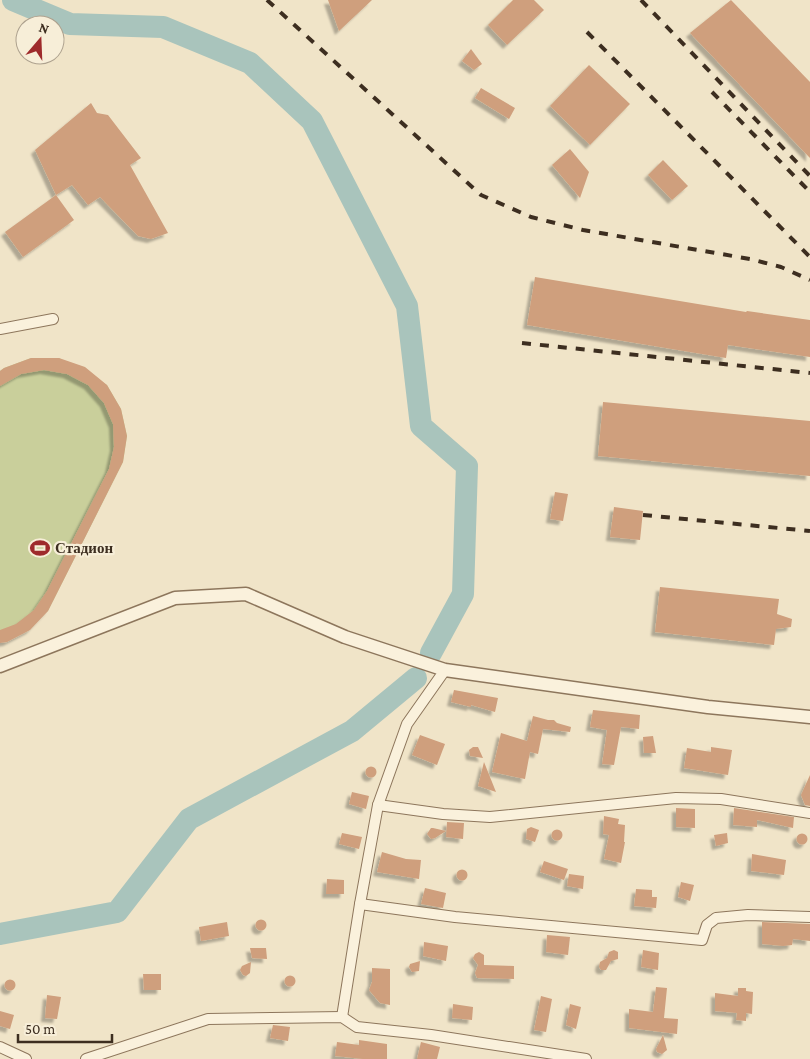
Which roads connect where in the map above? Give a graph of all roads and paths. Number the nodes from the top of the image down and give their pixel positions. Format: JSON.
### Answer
{"nodes":[{"id":1,"x":53,"y":319,"type":"dead end"},
{"id":2,"x":0,"y":329,"type":"edge"},
{"id":3,"x":0,"y":666,"type":"edge"},
{"id":4,"x":445,"y":670,"type":"junction"},
{"id":5,"x":810,"y":717,"type":"edge"},
{"id":6,"x":378,"y":805,"type":"junction"},
{"id":7,"x":810,"y":813,"type":"edge"},
{"id":8,"x":360,"y":904,"type":"junction"},
{"id":9,"x":810,"y":917,"type":"edge"},
{"id":10,"x":342,"y":1017,"type":"junction"},
{"id":11,"x":0,"y":1047,"type":"edge"},
{"id":12,"x":26,"y":1059,"type":"edge"},
{"id":13,"x":86,"y":1059,"type":"edge"},
{"id":14,"x":586,"y":1059,"type":"edge"}],
"edges":[{"from":1,"to":2,"type":"street"},
{"from":3,"to":4,"type":"street"},
{"from":4,"to":5,"type":"street"},
{"from":4,"to":6,"type":"street"},
{"from":6,"to":7,"type":"street"},
{"from":6,"to":8,"type":"street"},
{"from":8,"to":9,"type":"street"},
{"from":8,"to":10,"type":"street"},
{"from":10,"to":13,"type":"street"},
{"from":10,"to":14,"type":"street"},
{"from":11,"to":12,"type":"street"}]}
